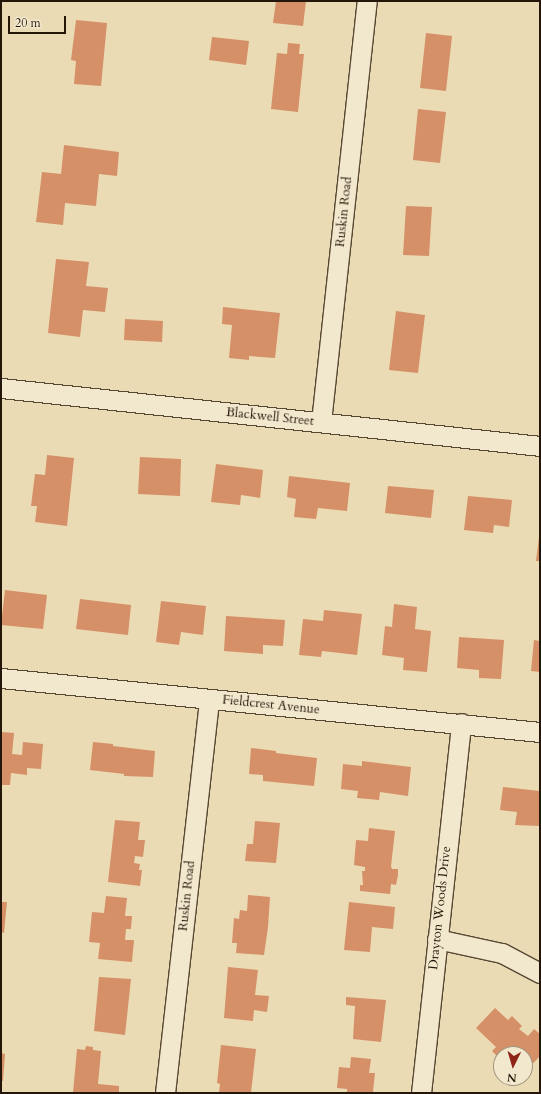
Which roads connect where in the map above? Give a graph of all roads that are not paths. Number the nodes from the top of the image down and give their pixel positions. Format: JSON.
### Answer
{"nodes":[{"id":1,"x":367,"y":1,"type":"edge"},
{"id":2,"x":1,"y":388,"type":"edge"},
{"id":3,"x":320,"y":422,"type":"junction"},
{"id":4,"x":540,"y":446,"type":"edge"},
{"id":5,"x":1,"y":678,"type":"edge"},
{"id":6,"x":209,"y":699,"type":"junction"},
{"id":7,"x":461,"y":724,"type":"junction"},
{"id":8,"x":540,"y":732,"type":"edge"},
{"id":9,"x":437,"y":938,"type":"junction"},
{"id":10,"x":540,"y":973,"type":"edge"},
{"id":11,"x":165,"y":1093,"type":"edge"},
{"id":12,"x":421,"y":1093,"type":"edge"}],
"edges":[{"from":1,"to":3,"type":"street","name":"Ruskin Road"},
{"from":2,"to":3,"type":"street","name":"Blackwell Street"},
{"from":3,"to":4,"type":"street","name":"Blackwell Street"},
{"from":5,"to":6,"type":"street","name":"Fieldcrest Avenue"},
{"from":6,"to":7,"type":"street","name":"Fieldcrest Avenue"},
{"from":6,"to":11,"type":"street","name":"Ruskin Road"},
{"from":7,"to":8,"type":"street","name":"Fieldcrest Avenue"},
{"from":7,"to":9,"type":"street","name":"Drayton Woods Drive"},
{"from":9,"to":10,"type":"street"},
{"from":9,"to":12,"type":"street","name":"Drayton Woods Drive"}]}
